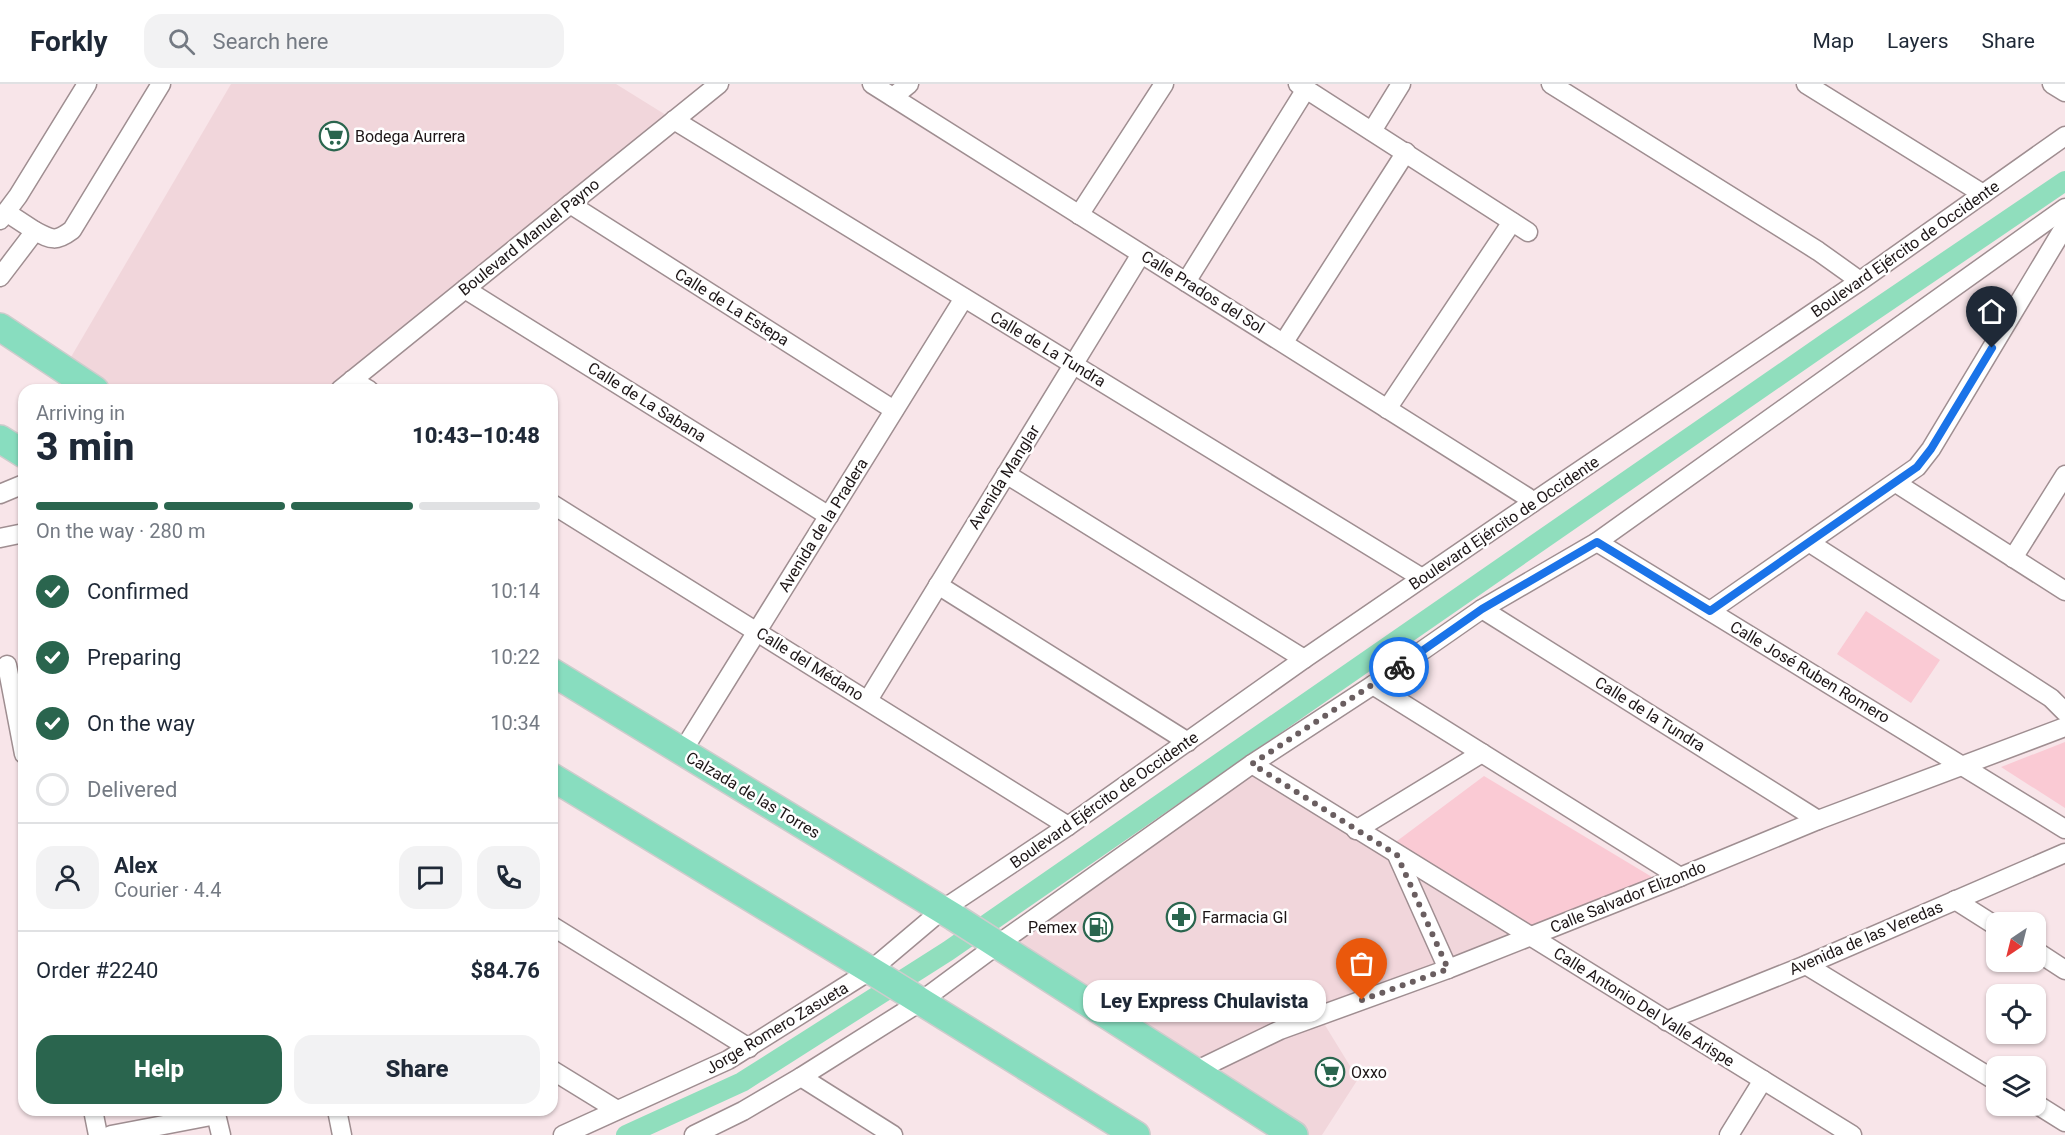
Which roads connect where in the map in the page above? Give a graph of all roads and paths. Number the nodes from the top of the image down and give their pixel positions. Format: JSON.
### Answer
{"nodes":[{"id":1,"x":87,"y":84,"type":"edge"},
{"id":2,"x":161,"y":84,"type":"edge"},
{"id":3,"x":719,"y":84,"type":"edge"},
{"id":4,"x":872,"y":84,"type":"edge"},
{"id":5,"x":909,"y":84,"type":"edge"},
{"id":6,"x":1164,"y":84,"type":"edge"},
{"id":7,"x":1401,"y":84,"type":"edge"},
{"id":8,"x":1806,"y":84,"type":"edge"},
{"id":9,"x":2052,"y":84,"type":"edge"},
{"id":10,"x":1555,"y":85,"type":"edge"},
{"id":11,"x":1302,"y":86,"type":"edge"},
{"id":12,"x":2065,"y":92,"type":"edge"},
{"id":13,"x":893,"y":97,"type":"junction"},
{"id":14,"x":674,"y":120,"type":"junction"},
{"id":15,"x":1372,"y":131,"type":"junction"},
{"id":16,"x":2065,"y":136,"type":"edge"},
{"id":17,"x":1406,"y":152,"type":"junction"},
{"id":18,"x":1983,"y":194,"type":"junction"},
{"id":19,"x":570,"y":204,"type":"junction"},
{"id":20,"x":2065,"y":208,"type":"edge"},
{"id":21,"x":1079,"y":215,"type":"junction"},
{"id":22,"x":3,"y":216,"type":"edge"},
{"id":23,"x":1512,"y":222,"type":"junction"},
{"id":24,"x":2065,"y":226,"type":"edge"},
{"id":25,"x":35,"y":231,"type":"junction"},
{"id":26,"x":1528,"y":232,"type":"dead end"},
{"id":27,"x":1141,"y":254,"type":"junction"},
{"id":28,"x":0,"y":277,"type":"edge"},
{"id":29,"x":1860,"y":281,"type":"junction"},
{"id":30,"x":1186,"y":282,"type":"junction"},
{"id":31,"x":465,"y":289,"type":"junction"},
{"id":32,"x":964,"y":298,"type":"junction"},
{"id":33,"x":0,"y":327,"type":"edge"},
{"id":34,"x":1284,"y":342,"type":"junction"},
{"id":35,"x":1073,"y":364,"type":"junction"},
{"id":36,"x":85,"y":384,"type":"edge"},
{"id":37,"x":347,"y":384,"type":"edge"},
{"id":38,"x":1388,"y":409,"type":"junction"},
{"id":39,"x":894,"y":410,"type":"junction"},
{"id":40,"x":0,"y":439,"type":"edge"},
{"id":41,"x":18,"y":450,"type":"edge"},
{"id":42,"x":1006,"y":474,"type":"junction"},
{"id":43,"x":2065,"y":475,"type":"edge"},
{"id":44,"x":1896,"y":483,"type":"junction"},
{"id":45,"x":18,"y":486,"type":"edge"},
{"id":46,"x":0,"y":494,"type":"edge"},
{"id":47,"x":1532,"y":503,"type":"junction"},
{"id":48,"x":558,"y":508,"type":"edge"},
{"id":49,"x":829,"y":516,"type":"junction"},
{"id":50,"x":18,"y":534,"type":"edge"},
{"id":51,"x":0,"y":538,"type":"edge"},
{"id":52,"x":1597,"y":542,"type":"junction"},
{"id":53,"x":1810,"y":543,"type":"junction"},
{"id":54,"x":2013,"y":558,"type":"junction"},
{"id":55,"x":1422,"y":578,"type":"junction"},
{"id":56,"x":938,"y":585,"type":"junction"},
{"id":57,"x":2065,"y":591,"type":"edge"},
{"id":58,"x":1482,"y":609,"type":"junction"},
{"id":59,"x":1710,"y":611,"type":"junction"},
{"id":60,"x":757,"y":632,"type":"junction"},
{"id":61,"x":1304,"y":659,"type":"junction"},
{"id":62,"x":10,"y":664,"type":"edge"},
{"id":63,"x":558,"y":676,"type":"edge"},
{"id":64,"x":1373,"y":685,"type":"junction"},
{"id":65,"x":868,"y":700,"type":"junction"},
{"id":66,"x":2065,"y":712,"type":"edge"},
{"id":67,"x":18,"y":715,"type":"edge"},
{"id":68,"x":2065,"y":727,"type":"edge"},
{"id":69,"x":1188,"y":742,"type":"junction"},
{"id":70,"x":682,"y":752,"type":"junction"},
{"id":71,"x":1482,"y":753,"type":"junction"},
{"id":72,"x":1252,"y":764,"type":"junction"},
{"id":73,"x":1961,"y":765,"type":"junction"},
{"id":74,"x":558,"y":781,"type":"edge"},
{"id":75,"x":1818,"y":820,"type":"junction"},
{"id":76,"x":1068,"y":826,"type":"junction"},
{"id":77,"x":2065,"y":829,"type":"edge"},
{"id":78,"x":1356,"y":830,"type":"junction"},
{"id":79,"x":2065,"y":853,"type":"edge"},
{"id":80,"x":1397,"y":855,"type":"junction"},
{"id":81,"x":1680,"y":877,"type":"junction"},
{"id":82,"x":1955,"y":900,"type":"junction"},
{"id":83,"x":948,"y":914,"type":"junction"},
{"id":84,"x":1986,"y":920,"type":"edge"},
{"id":85,"x":558,"y":930,"type":"edge"},
{"id":86,"x":1528,"y":936,"type":"junction"},
{"id":87,"x":989,"y":940,"type":"junction"},
{"id":88,"x":2046,"y":958,"type":"edge"},
{"id":89,"x":1806,"y":965,"type":"junction"},
{"id":90,"x":1448,"y":969,"type":"junction"},
{"id":91,"x":2065,"y":970,"type":"edge"},
{"id":92,"x":875,"y":973,"type":"junction"},
{"id":93,"x":911,"y":996,"type":"junction"},
{"id":94,"x":1666,"y":1020,"type":"junction"},
{"id":95,"x":749,"y":1048,"type":"junction"},
{"id":96,"x":1193,"y":1072,"type":"junction"},
{"id":97,"x":558,"y":1074,"type":"edge"},
{"id":98,"x":1986,"y":1075,"type":"edge"},
{"id":99,"x":801,"y":1077,"type":"junction"},
{"id":100,"x":1763,"y":1080,"type":"junction"},
{"id":101,"x":618,"y":1110,"type":"junction"},
{"id":102,"x":2046,"y":1110,"type":"edge"},
{"id":103,"x":94,"y":1116,"type":"edge"},
{"id":104,"x":202,"y":1116,"type":"edge"},
{"id":105,"x":217,"y":1116,"type":"edge"},
{"id":106,"x":338,"y":1116,"type":"edge"},
{"id":107,"x":2065,"y":1122,"type":"edge"},
{"id":108,"x":98,"y":1135,"type":"edge"},
{"id":109,"x":111,"y":1135,"type":"edge"},
{"id":110,"x":220,"y":1135,"type":"edge"},
{"id":111,"x":342,"y":1135,"type":"edge"},
{"id":112,"x":563,"y":1135,"type":"edge"},
{"id":113,"x":694,"y":1135,"type":"edge"},
{"id":114,"x":893,"y":1135,"type":"edge"},
{"id":115,"x":1136,"y":1135,"type":"edge"},
{"id":116,"x":1294,"y":1135,"type":"edge"},
{"id":117,"x":1729,"y":1135,"type":"edge"},
{"id":118,"x":1852,"y":1135,"type":"edge"}],
"edges":[{"from":1,"to":22,"type":"street"},
{"from":2,"to":25,"type":"street"},
{"from":3,"to":14,"type":"street","name":"Boulevard Manuel Payno"},
{"from":4,"to":13,"type":"street","name":"Calle Prados del Sol"},
{"from":5,"to":13,"type":"street"},
{"from":6,"to":21,"type":"street"},
{"from":7,"to":15,"type":"street"},
{"from":8,"to":18,"type":"street"},
{"from":9,"to":12,"type":"street"},
{"from":10,"to":29,"type":"street"},
{"from":11,"to":15,"type":"street"},
{"from":11,"to":30,"type":"street"},
{"from":13,"to":21,"type":"street","name":"Calle Prados del Sol"},
{"from":14,"to":19,"type":"street","name":"Boulevard Manuel Payno"},
{"from":14,"to":32,"type":"street","name":"Calle de La Tundra"},
{"from":15,"to":17,"type":"street"},
{"from":16,"to":18,"type":"street","name":"Boulevard Ejército de Occidente"},
{"from":17,"to":23,"type":"street"},
{"from":17,"to":34,"type":"street"},
{"from":18,"to":29,"type":"street","name":"Boulevard Ejército de Occidente"},
{"from":19,"to":31,"type":"street","name":"Boulevard Manuel Payno"},
{"from":19,"to":39,"type":"street","name":"Calle de La Estepa"},
{"from":20,"to":52,"type":"street"},
{"from":21,"to":27,"type":"street","name":"Calle Prados del Sol"},
{"from":22,"to":25,"type":"street"},
{"from":23,"to":26,"type":"street"},
{"from":23,"to":38,"type":"street"},
{"from":24,"to":44,"type":"street"},
{"from":25,"to":28,"type":"street"},
{"from":27,"to":30,"type":"street","name":"Calle Prados del Sol"},
{"from":27,"to":35,"type":"street","name":"Avenida Manglar"},
{"from":29,"to":47,"type":"street","name":"Boulevard Ejército de Occidente"},
{"from":30,"to":34,"type":"street","name":"Calle Prados del Sol"},
{"from":31,"to":37,"type":"street","name":"Boulevard Manuel Payno"},
{"from":31,"to":49,"type":"street","name":"Calle de La Sabana"},
{"from":32,"to":35,"type":"street","name":"Calle de La Tundra"},
{"from":32,"to":39,"type":"street","name":"Avenida de la Pradera"},
{"from":33,"to":36,"type":"main road"},
{"from":34,"to":38,"type":"street","name":"Calle Prados del Sol"},
{"from":35,"to":42,"type":"street","name":"Avenida Manglar"},
{"from":35,"to":55,"type":"street","name":"Calle de La Tundra"},
{"from":38,"to":47,"type":"street","name":"Calle Prados del Sol"},
{"from":39,"to":49,"type":"street","name":"Avenida de la Pradera"},
{"from":40,"to":41,"type":"main road"},
{"from":42,"to":56,"type":"street","name":"Avenida Manglar"},
{"from":42,"to":61,"type":"street"},
{"from":43,"to":54,"type":"street"},
{"from":44,"to":53,"type":"street"},
{"from":44,"to":54,"type":"street"},
{"from":45,"to":46,"type":"street"},
{"from":47,"to":55,"type":"street","name":"Boulevard Ejército de Occidente"},
{"from":48,"to":60,"type":"street","name":"Calle del Médano"},
{"from":49,"to":60,"type":"street","name":"Avenida de la Pradera"},
{"from":50,"to":51,"type":"street"},
{"from":52,"to":58,"type":"street"},
{"from":52,"to":59,"type":"street","name":"Calle José Ruben Romero"},
{"from":53,"to":59,"type":"street"},
{"from":53,"to":66,"type":"street"},
{"from":54,"to":57,"type":"street"},
{"from":55,"to":61,"type":"street","name":"Boulevard Ejército de Occidente"},
{"from":56,"to":65,"type":"street","name":"Avenida Manglar"},
{"from":56,"to":69,"type":"street"},
{"from":58,"to":64,"type":"street"},
{"from":58,"to":75,"type":"street","name":"Calle de la Tundra"},
{"from":59,"to":73,"type":"street","name":"Calle José Ruben Romero"},
{"from":60,"to":65,"type":"street","name":"Calle del Médano"},
{"from":60,"to":70,"type":"street","name":"Avenida de la Pradera"},
{"from":61,"to":69,"type":"street","name":"Boulevard Ejército de Occidente"},
{"from":62,"to":67,"type":"street"},
{"from":63,"to":70,"type":"main road","name":"Calzada de las Torres"},
{"from":64,"to":71,"type":"street"},
{"from":64,"to":72,"type":"street"},
{"from":65,"to":76,"type":"street","name":"Calle del Médano"},
{"from":68,"to":73,"type":"street","name":"Calle Salvador Elizondo"},
{"from":69,"to":76,"type":"street","name":"Boulevard Ejército de Occidente"},
{"from":70,"to":83,"type":"main road","name":"Calzada de las Torres"},
{"from":71,"to":78,"type":"street"},
{"from":71,"to":81,"type":"street"},
{"from":72,"to":78,"type":"street","name":"Calle Antonio Del Valle Arispe"},
{"from":72,"to":87,"type":"street"},
{"from":73,"to":75,"type":"street","name":"Calle Salvador Elizondo"},
{"from":73,"to":77,"type":"street","name":"Calle José Ruben Romero"},
{"from":74,"to":92,"type":"main road"},
{"from":75,"to":81,"type":"street","name":"Calle Salvador Elizondo"},
{"from":76,"to":83,"type":"street","name":"Boulevard Ejército de Occidente"},
{"from":78,"to":80,"type":"street","name":"Calle Antonio Del Valle Arispe"},
{"from":79,"to":82,"type":"street","name":"Avenida de las Veredas"},
{"from":80,"to":86,"type":"street","name":"Calle Antonio Del Valle Arispe"},
{"from":80,"to":90,"type":"street"},
{"from":81,"to":86,"type":"street","name":"Calle Salvador Elizondo"},
{"from":82,"to":84,"type":"street"},
{"from":82,"to":89,"type":"street","name":"Avenida de las Veredas"},
{"from":83,"to":87,"type":"main road","name":"Calzada de las Torres"},
{"from":83,"to":92,"type":"street","name":"Jorge Romero Zasueta"},
{"from":85,"to":95,"type":"street"},
{"from":86,"to":90,"type":"street","name":"Calle Salvador Elizondo"},
{"from":86,"to":94,"type":"street","name":"Calle Antonio Del Valle Arispe"},
{"from":87,"to":93,"type":"street"},
{"from":87,"to":96,"type":"main road"},
{"from":88,"to":91,"type":"street"},
{"from":89,"to":94,"type":"street","name":"Avenida de las Veredas"},
{"from":89,"to":98,"type":"street"},
{"from":90,"to":96,"type":"street","name":"Calle Salvador Elizondo"},
{"from":92,"to":93,"type":"main road"},
{"from":92,"to":95,"type":"street","name":"Jorge Romero Zasueta"},
{"from":93,"to":99,"type":"street"},
{"from":93,"to":115,"type":"main road"},
{"from":94,"to":100,"type":"street","name":"Calle Antonio Del Valle Arispe"},
{"from":95,"to":101,"type":"street","name":"Jorge Romero Zasueta"},
{"from":96,"to":116,"type":"main road"},
{"from":97,"to":101,"type":"street"},
{"from":99,"to":113,"type":"street"},
{"from":99,"to":114,"type":"street"},
{"from":100,"to":117,"type":"street"},
{"from":100,"to":118,"type":"street","name":"Calle Antonio Del Valle Arispe"},
{"from":101,"to":112,"type":"street","name":"Jorge Romero Zasueta"},
{"from":102,"to":107,"type":"street"},
{"from":103,"to":108,"type":"street"},
{"from":104,"to":109,"type":"street"},
{"from":105,"to":110,"type":"street"},
{"from":106,"to":111,"type":"street"}]}
